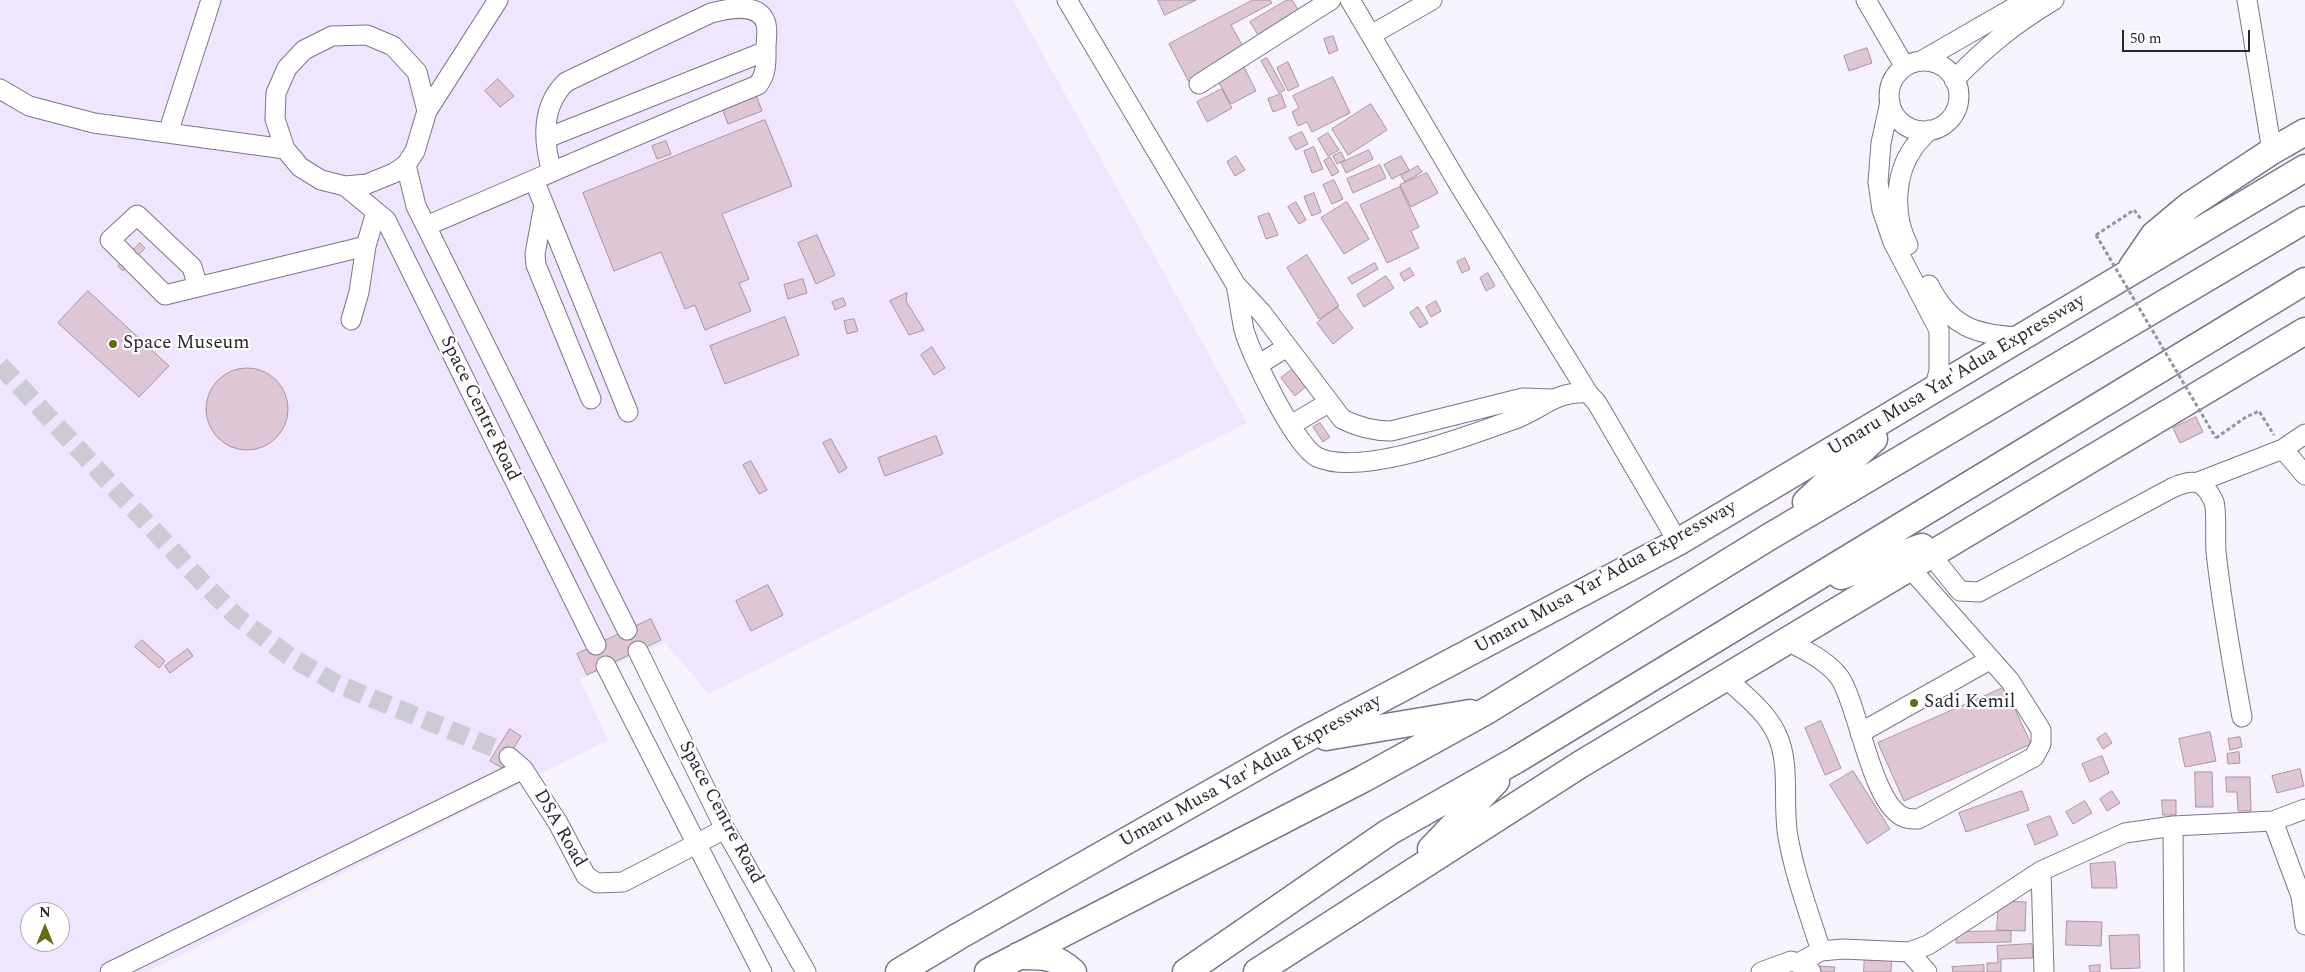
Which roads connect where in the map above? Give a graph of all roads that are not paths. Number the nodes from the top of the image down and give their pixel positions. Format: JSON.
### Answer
{"nodes":[{"id":1,"x":211,"y":0,"type":"edge"},
{"id":2,"x":498,"y":0,"type":"edge"},
{"id":3,"x":1067,"y":0,"type":"edge"},
{"id":4,"x":1331,"y":0,"type":"edge"},
{"id":5,"x":1350,"y":0,"type":"edge"},
{"id":6,"x":1432,"y":0,"type":"edge"},
{"id":7,"x":1866,"y":0,"type":"edge"},
{"id":8,"x":2027,"y":0,"type":"edge"},
{"id":9,"x":2054,"y":0,"type":"edge"},
{"id":10,"x":2247,"y":0,"type":"edge"},
{"id":11,"x":1371,"y":36,"type":"junction"},
{"id":12,"x":766,"y":51,"type":"junction"},
{"id":13,"x":1913,"y":64,"type":"junction"},
{"id":14,"x":1954,"y":80,"type":"junction"},
{"id":15,"x":1199,"y":84,"type":"dead end"},
{"id":16,"x":0,"y":90,"type":"edge"},
{"id":17,"x":643,"y":99,"type":"junction"},
{"id":18,"x":1890,"y":102,"type":"junction"},
{"id":19,"x":428,"y":111,"type":"junction"},
{"id":20,"x":655,"y":127,"type":"junction"},
{"id":21,"x":1929,"y":130,"type":"junction"},
{"id":22,"x":2305,"y":132,"type":"edge"},
{"id":23,"x":168,"y":133,"type":"junction"},
{"id":24,"x":546,"y":138,"type":"junction"},
{"id":25,"x":285,"y":149,"type":"junction"},
{"id":26,"x":2272,"y":151,"type":"junction"},
{"id":27,"x":406,"y":165,"type":"junction"},
{"id":28,"x":2305,"y":168,"type":"edge"},
{"id":29,"x":552,"y":172,"type":"junction"},
{"id":30,"x":534,"y":180,"type":"junction"},
{"id":31,"x":345,"y":186,"type":"junction"},
{"id":32,"x":544,"y":205,"type":"junction"},
{"id":33,"x":376,"y":212,"type":"junction"},
{"id":34,"x":2305,"y":220,"type":"edge"},
{"id":35,"x":426,"y":226,"type":"junction"},
{"id":36,"x":366,"y":246,"type":"junction"},
{"id":37,"x":2127,"y":274,"type":"junction"},
{"id":38,"x":2305,"y":281,"type":"edge"},
{"id":39,"x":1236,"y":285,"type":"junction"},
{"id":40,"x":198,"y":287,"type":"junction"},
{"id":41,"x":351,"y":320,"type":"dead end"},
{"id":42,"x":2305,"y":332,"type":"edge"},
{"id":43,"x":2022,"y":337,"type":"junction"},
{"id":44,"x":1287,"y":348,"type":"junction"},
{"id":45,"x":1258,"y":365,"type":"junction"},
{"id":46,"x":1934,"y":390,"type":"junction"},
{"id":47,"x":1588,"y":393,"type":"junction"},
{"id":48,"x":591,"y":399,"type":"dead end"},
{"id":49,"x":1550,"y":399,"type":"junction"},
{"id":50,"x":1328,"y":402,"type":"junction"},
{"id":51,"x":1911,"y":404,"type":"junction"},
{"id":52,"x":628,"y":412,"type":"dead end"},
{"id":53,"x":1291,"y":425,"type":"junction"},
{"id":54,"x":2304,"y":437,"type":"edge"},
{"id":55,"x":2283,"y":449,"type":"junction"},
{"id":56,"x":2305,"y":475,"type":"edge"},
{"id":57,"x":2198,"y":482,"type":"junction"},
{"id":58,"x":1976,"y":528,"type":"junction"},
{"id":59,"x":1769,"y":537,"type":"junction"},
{"id":60,"x":1678,"y":542,"type":"junction"},
{"id":61,"x":1920,"y":561,"type":"junction"},
{"id":62,"x":1790,"y":594,"type":"junction"},
{"id":63,"x":627,"y":630,"type":"dead end"},
{"id":64,"x":1788,"y":641,"type":"junction"},
{"id":65,"x":596,"y":645,"type":"dead end"},
{"id":66,"x":638,"y":651,"type":"dead end"},
{"id":67,"x":1991,"y":659,"type":"junction"},
{"id":68,"x":606,"y":666,"type":"dead end"},
{"id":69,"x":1726,"y":678,"type":"junction"},
{"id":70,"x":1488,"y":710,"type":"junction"},
{"id":71,"x":2242,"y":717,"type":"dead end"},
{"id":72,"x":1860,"y":733,"type":"junction"},
{"id":73,"x":1302,"y":741,"type":"junction"},
{"id":74,"x":1516,"y":760,"type":"junction"},
{"id":75,"x":2305,"y":809,"type":"edge"},
{"id":76,"x":2273,"y":821,"type":"junction"},
{"id":77,"x":2172,"y":826,"type":"junction"},
{"id":78,"x":725,"y":828,"type":"junction"},
{"id":79,"x":696,"y":844,"type":"junction"},
{"id":80,"x":2041,"y":871,"type":"junction"},
{"id":81,"x":1401,"y":880,"type":"junction"},
{"id":82,"x":2305,"y":925,"type":"edge"},
{"id":83,"x":1821,"y":951,"type":"junction"},
{"id":84,"x":1909,"y":952,"type":"junction"},
{"id":85,"x":1016,"y":956,"type":"junction"},
{"id":86,"x":1805,"y":967,"type":"edge"},
{"id":87,"x":110,"y":972,"type":"edge"},
{"id":88,"x":762,"y":972,"type":"edge"},
{"id":89,"x":806,"y":972,"type":"edge"},
{"id":90,"x":899,"y":972,"type":"edge"},
{"id":91,"x":988,"y":972,"type":"edge"},
{"id":92,"x":1073,"y":972,"type":"edge"},
{"id":93,"x":1186,"y":972,"type":"edge"},
{"id":94,"x":1257,"y":972,"type":"edge"},
{"id":95,"x":1761,"y":972,"type":"edge"},
{"id":96,"x":1927,"y":972,"type":"edge"},
{"id":97,"x":2044,"y":972,"type":"edge"},
{"id":98,"x":2174,"y":972,"type":"edge"}],
"edges":[{"from":1,"to":23,"type":"street"},
{"from":2,"to":19,"type":"street"},
{"from":3,"to":39,"type":"street"},
{"from":4,"to":15,"type":"street"},
{"from":5,"to":11,"type":"street"},
{"from":6,"to":11,"type":"street"},
{"from":7,"to":13,"type":"street"},
{"from":8,"to":13,"type":"street"},
{"from":9,"to":14,"type":"street"},
{"from":10,"to":26,"type":"street"},
{"from":11,"to":47,"type":"street"},
{"from":12,"to":17,"type":"street"},
{"from":12,"to":20,"type":"street"},
{"from":12,"to":24,"type":"street"},
{"from":13,"to":14,"type":"street"},
{"from":13,"to":18,"type":"street"},
{"from":14,"to":21,"type":"street"},
{"from":16,"to":23,"type":"street"},
{"from":17,"to":20,"type":"street"},
{"from":17,"to":24,"type":"street"},
{"from":18,"to":21,"type":"street"},
{"from":18,"to":46,"type":"street"},
{"from":19,"to":25,"type":"street"},
{"from":19,"to":27,"type":"street"},
{"from":20,"to":29,"type":"street"},
{"from":21,"to":43,"type":"street"},
{"from":22,"to":26,"type":"highway"},
{"from":23,"to":25,"type":"street"},
{"from":24,"to":29,"type":"street"},
{"from":25,"to":31,"type":"street"},
{"from":26,"to":37,"type":"highway"},
{"from":27,"to":31,"type":"street"},
{"from":27,"to":35,"type":"street","name":"Space Centre Road"},
{"from":28,"to":37,"type":"highway","name":"Umaru Musa Yar'Adua Expressway"},
{"from":29,"to":30,"type":"street"},
{"from":30,"to":32,"type":"street"},
{"from":30,"to":35,"type":"street"},
{"from":31,"to":33,"type":"street","name":"Space Centre Road"},
{"from":32,"to":48,"type":"street"},
{"from":32,"to":52,"type":"street"},
{"from":33,"to":36,"type":"street"},
{"from":33,"to":65,"type":"street","name":"Space Centre Road"},
{"from":34,"to":59,"type":"highway"},
{"from":35,"to":63,"type":"street","name":"Space Centre Road"},
{"from":36,"to":40,"type":"street"},
{"from":36,"to":41,"type":"street"},
{"from":37,"to":43,"type":"highway","name":"Umaru Musa Yar'Adua Expressway"},
{"from":38,"to":62,"type":"highway"},
{"from":39,"to":44,"type":"street"},
{"from":39,"to":45,"type":"street"},
{"from":40,"to":40,"type":"street"},
{"from":42,"to":58,"type":"highway"},
{"from":43,"to":46,"type":"highway","name":"Umaru Musa Yar'Adua Expressway"},
{"from":44,"to":45,"type":"street"},
{"from":44,"to":50,"type":"street"},
{"from":45,"to":53,"type":"street"},
{"from":46,"to":51,"type":"highway","name":"Umaru Musa Yar'Adua Expressway"},
{"from":47,"to":49,"type":"street"},
{"from":47,"to":60,"type":"street"},
{"from":49,"to":50,"type":"street"},
{"from":49,"to":53,"type":"street"},
{"from":50,"to":53,"type":"street"},
{"from":51,"to":59,"type":"highway"},
{"from":51,"to":60,"type":"highway","name":"Umaru Musa Yar'Adua Expressway"},
{"from":54,"to":55,"type":"street"},
{"from":55,"to":56,"type":"street"},
{"from":55,"to":57,"type":"street"},
{"from":57,"to":61,"type":"street"},
{"from":57,"to":71,"type":"street"},
{"from":58,"to":61,"type":"highway"},
{"from":58,"to":62,"type":"highway"},
{"from":59,"to":70,"type":"highway"},
{"from":60,"to":73,"type":"highway","name":"Umaru Musa Yar'Adua Expressway"},
{"from":61,"to":64,"type":"highway"},
{"from":61,"to":67,"type":"street"},
{"from":62,"to":74,"type":"highway"},
{"from":64,"to":69,"type":"highway"},
{"from":64,"to":72,"type":"street"},
{"from":66,"to":78,"type":"street","name":"Space Centre Road"},
{"from":67,"to":72,"type":"street"},
{"from":67,"to":72,"type":"street"},
{"from":68,"to":79,"type":"street","name":"Space Centre Road"},
{"from":69,"to":81,"type":"highway"},
{"from":69,"to":83,"type":"street"},
{"from":70,"to":73,"type":"highway"},
{"from":70,"to":85,"type":"highway"},
{"from":73,"to":90,"type":"highway","name":"Umaru Musa Yar'Adua Expressway"},
{"from":74,"to":81,"type":"highway"},
{"from":74,"to":93,"type":"highway"},
{"from":75,"to":76,"type":"street"},
{"from":76,"to":77,"type":"street"},
{"from":76,"to":82,"type":"street"},
{"from":77,"to":80,"type":"street"},
{"from":77,"to":98,"type":"street"},
{"from":78,"to":79,"type":"street","name":"DSA Road"},
{"from":78,"to":89,"type":"street","name":"Space Centre Road"},
{"from":79,"to":87,"type":"street","name":"DSA Road"},
{"from":79,"to":88,"type":"street","name":"Space Centre Road"},
{"from":80,"to":84,"type":"street"},
{"from":80,"to":97,"type":"street"},
{"from":81,"to":94,"type":"highway"},
{"from":83,"to":84,"type":"street"},
{"from":83,"to":86,"type":"street"},
{"from":84,"to":96,"type":"street"},
{"from":85,"to":91,"type":"highway"},
{"from":85,"to":92,"type":"highway"},
{"from":86,"to":95,"type":"street"}]}
